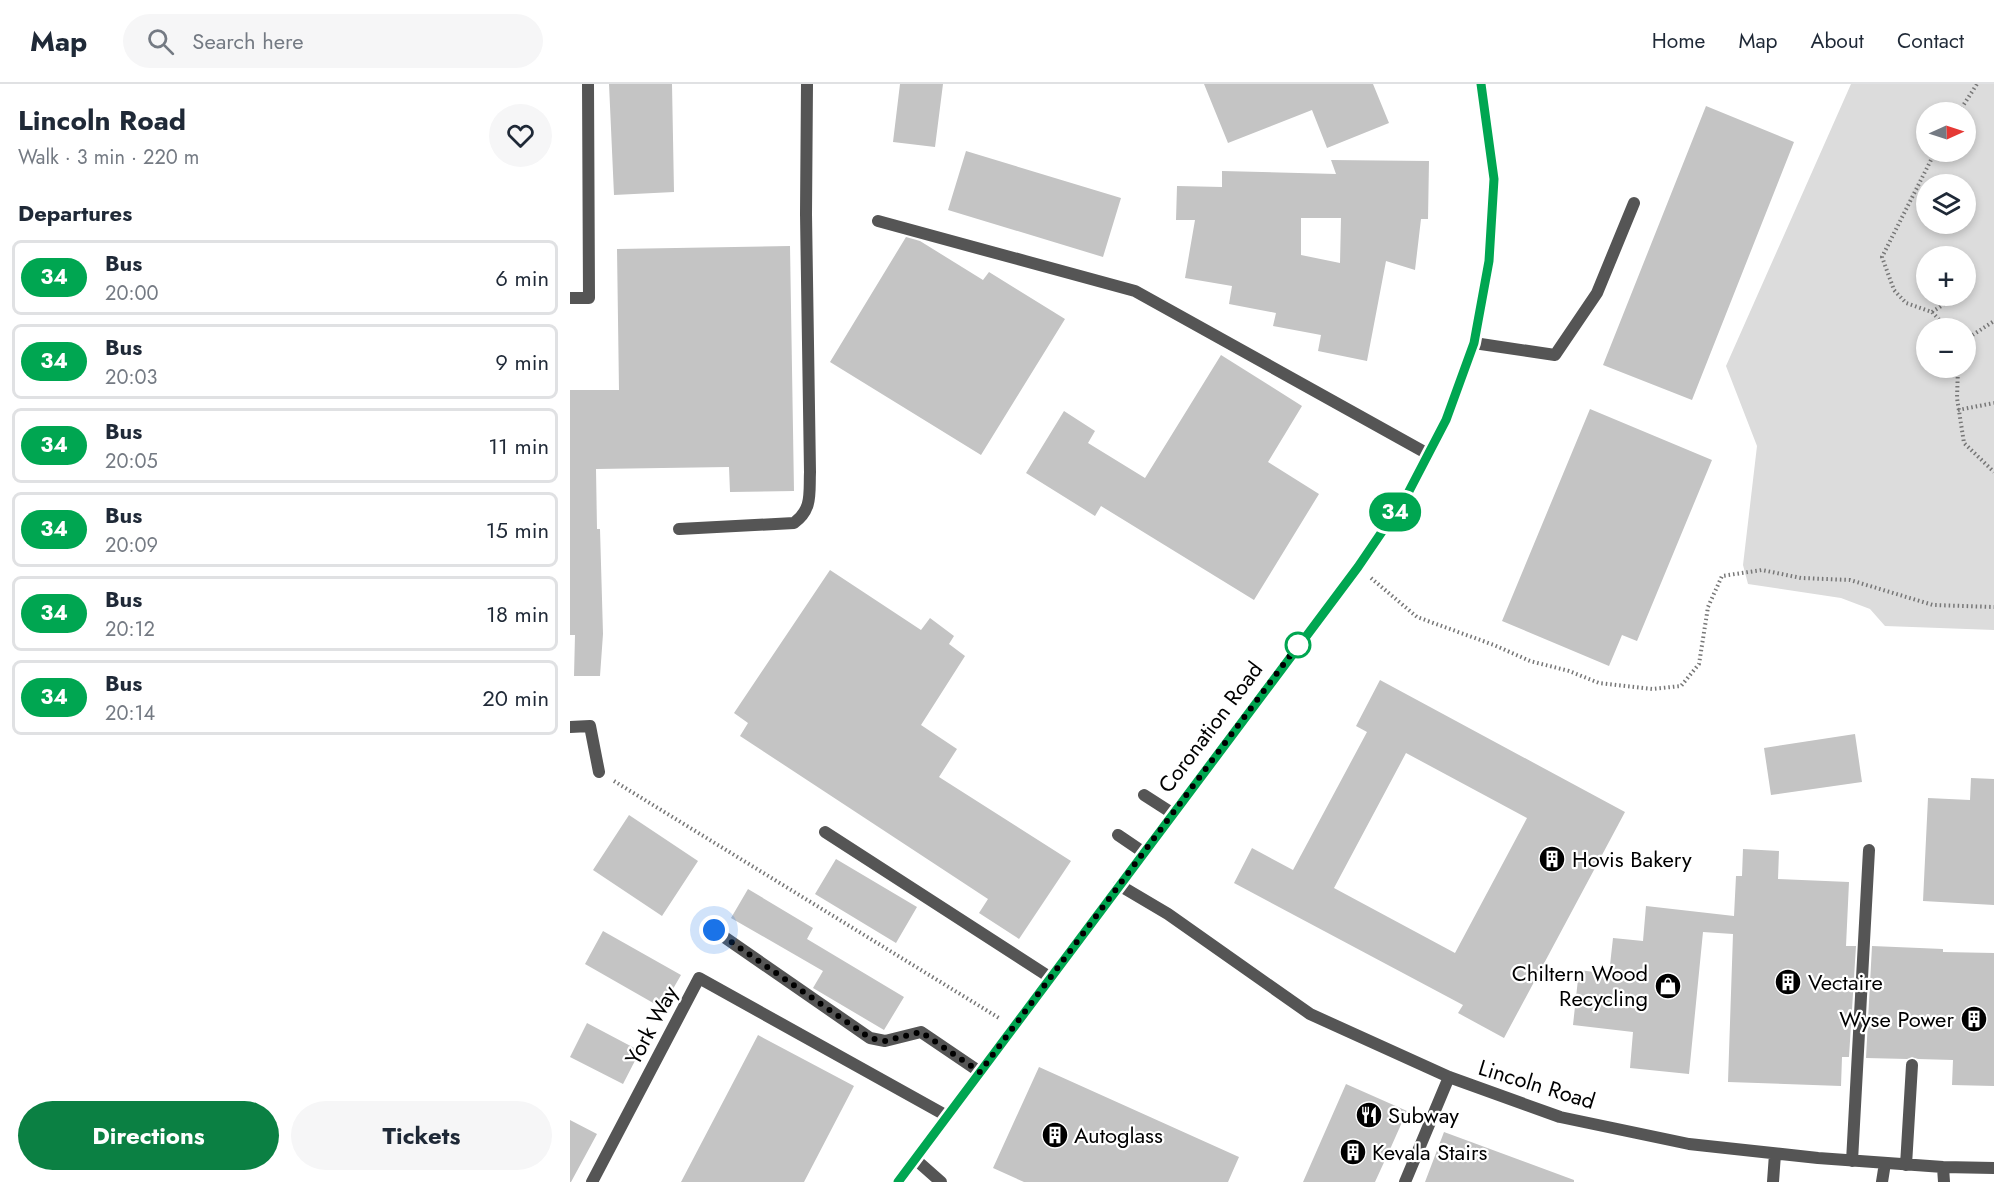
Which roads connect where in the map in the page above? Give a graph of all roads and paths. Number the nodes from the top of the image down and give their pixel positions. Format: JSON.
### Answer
{"nodes":[{"id":1,"x":588,"y":84,"type":"edge"},
{"id":2,"x":807,"y":84,"type":"edge"},
{"id":3,"x":1481,"y":84,"type":"edge"},
{"id":4,"x":1977,"y":84,"type":"edge"},
{"id":5,"x":1965,"y":102,"type":"edge"},
{"id":6,"x":1930,"y":162,"type":"edge"},
{"id":7,"x":1634,"y":203,"type":"dead end"},
{"id":8,"x":878,"y":221,"type":"dead end"},
{"id":9,"x":570,"y":298,"type":"edge"},
{"id":10,"x":1941,"y":306,"type":"edge"},
{"id":11,"x":1932,"y":312,"type":"junction"},
{"id":12,"x":1938,"y":318,"type":"edge"},
{"id":13,"x":1994,"y":321,"type":"edge"},
{"id":14,"x":1976,"y":333,"type":"edge"},
{"id":15,"x":1474,"y":343,"type":"junction"},
{"id":16,"x":1957,"y":378,"type":"edge"},
{"id":17,"x":1994,"y":403,"type":"edge"},
{"id":18,"x":1958,"y":410,"type":"junction"},
{"id":19,"x":1428,"y":454,"type":"junction"},
{"id":20,"x":1994,"y":472,"type":"edge"},
{"id":21,"x":679,"y":529,"type":"dead end"},
{"id":22,"x":1358,"y":567,"type":"junction"},
{"id":23,"x":1994,"y":607,"type":"edge"},
{"id":24,"x":570,"y":727,"type":"edge"},
{"id":25,"x":599,"y":772,"type":"joint"},
{"id":26,"x":1144,"y":795,"type":"dead end"},
{"id":27,"x":1172,"y":813,"type":"junction"},
{"id":28,"x":825,"y":832,"type":"dead end"},
{"id":29,"x":1118,"y":835,"type":"dead end"},
{"id":30,"x":1869,"y":850,"type":"dead end"},
{"id":31,"x":1143,"y":852,"type":"junction"},
{"id":32,"x":1119,"y":885,"type":"junction"},
{"id":33,"x":714,"y":930,"type":"dead end"},
{"id":34,"x":1051,"y":978,"type":"junction"},
{"id":35,"x":1015,"y":1027,"type":"junction"},
{"id":36,"x":1912,"y":1065,"type":"dead end"},
{"id":37,"x":980,"y":1072,"type":"junction"},
{"id":38,"x":1449,"y":1077,"type":"junction"},
{"id":39,"x":947,"y":1116,"type":"junction"},
{"id":40,"x":1774,"y":1154,"type":"junction"},
{"id":41,"x":915,"y":1159,"type":"junction"},
{"id":42,"x":1852,"y":1161,"type":"junction"},
{"id":43,"x":1884,"y":1163,"type":"junction"},
{"id":44,"x":1906,"y":1165,"type":"junction"},
{"id":45,"x":1943,"y":1167,"type":"junction"},
{"id":46,"x":1994,"y":1168,"type":"edge"},
{"id":47,"x":592,"y":1182,"type":"edge"},
{"id":48,"x":898,"y":1182,"type":"edge"},
{"id":49,"x":941,"y":1182,"type":"edge"},
{"id":50,"x":1405,"y":1182,"type":"edge"},
{"id":51,"x":1773,"y":1182,"type":"edge"},
{"id":52,"x":1882,"y":1182,"type":"edge"},
{"id":53,"x":1944,"y":1182,"type":"edge"}],
"edges":[{"from":1,"to":9,"type":"street"},
{"from":2,"to":21,"type":"street"},
{"from":3,"to":15,"type":"street","name":"Coronation Road"},
{"from":4,"to":5,"type":"path"},
{"from":6,"to":11,"type":"path"},
{"from":7,"to":15,"type":"street"},
{"from":8,"to":19,"type":"street"},
{"from":10,"to":11,"type":"path"},
{"from":11,"to":12,"type":"path"},
{"from":13,"to":14,"type":"path"},
{"from":15,"to":19,"type":"street","name":"Coronation Road"},
{"from":16,"to":18,"type":"path"},
{"from":17,"to":18,"type":"path"},
{"from":18,"to":20,"type":"path"},
{"from":19,"to":22,"type":"street","name":"Coronation Road"},
{"from":22,"to":23,"type":"path"},
{"from":22,"to":27,"type":"street","name":"Coronation Road"},
{"from":24,"to":25,"type":"street"},
{"from":25,"to":35,"type":"path"},
{"from":26,"to":27,"type":"street"},
{"from":27,"to":31,"type":"street","name":"Coronation Road"},
{"from":28,"to":34,"type":"street"},
{"from":29,"to":31,"type":"street"},
{"from":30,"to":42,"type":"street"},
{"from":31,"to":32,"type":"street","name":"Coronation Road"},
{"from":32,"to":34,"type":"street","name":"Coronation Road"},
{"from":32,"to":38,"type":"street","name":"Lincoln Road"},
{"from":33,"to":37,"type":"street"},
{"from":34,"to":35,"type":"street","name":"Coronation Road"},
{"from":35,"to":37,"type":"street","name":"Coronation Road"},
{"from":36,"to":44,"type":"street"},
{"from":37,"to":39,"type":"street","name":"Coronation Road"},
{"from":38,"to":40,"type":"street","name":"Lincoln Road"},
{"from":38,"to":50,"type":"street"},
{"from":39,"to":41,"type":"street","name":"Coronation Road"},
{"from":39,"to":47,"type":"street","name":"York Way"},
{"from":40,"to":42,"type":"street","name":"Lincoln Road"},
{"from":40,"to":51,"type":"street"},
{"from":41,"to":48,"type":"street","name":"Coronation Road"},
{"from":41,"to":49,"type":"street"},
{"from":42,"to":43,"type":"street","name":"Lincoln Road"},
{"from":43,"to":44,"type":"street","name":"Lincoln Road"},
{"from":43,"to":52,"type":"street"},
{"from":44,"to":45,"type":"street","name":"Lincoln Road"},
{"from":45,"to":46,"type":"street","name":"Lincoln Road"},
{"from":45,"to":53,"type":"street"}]}
